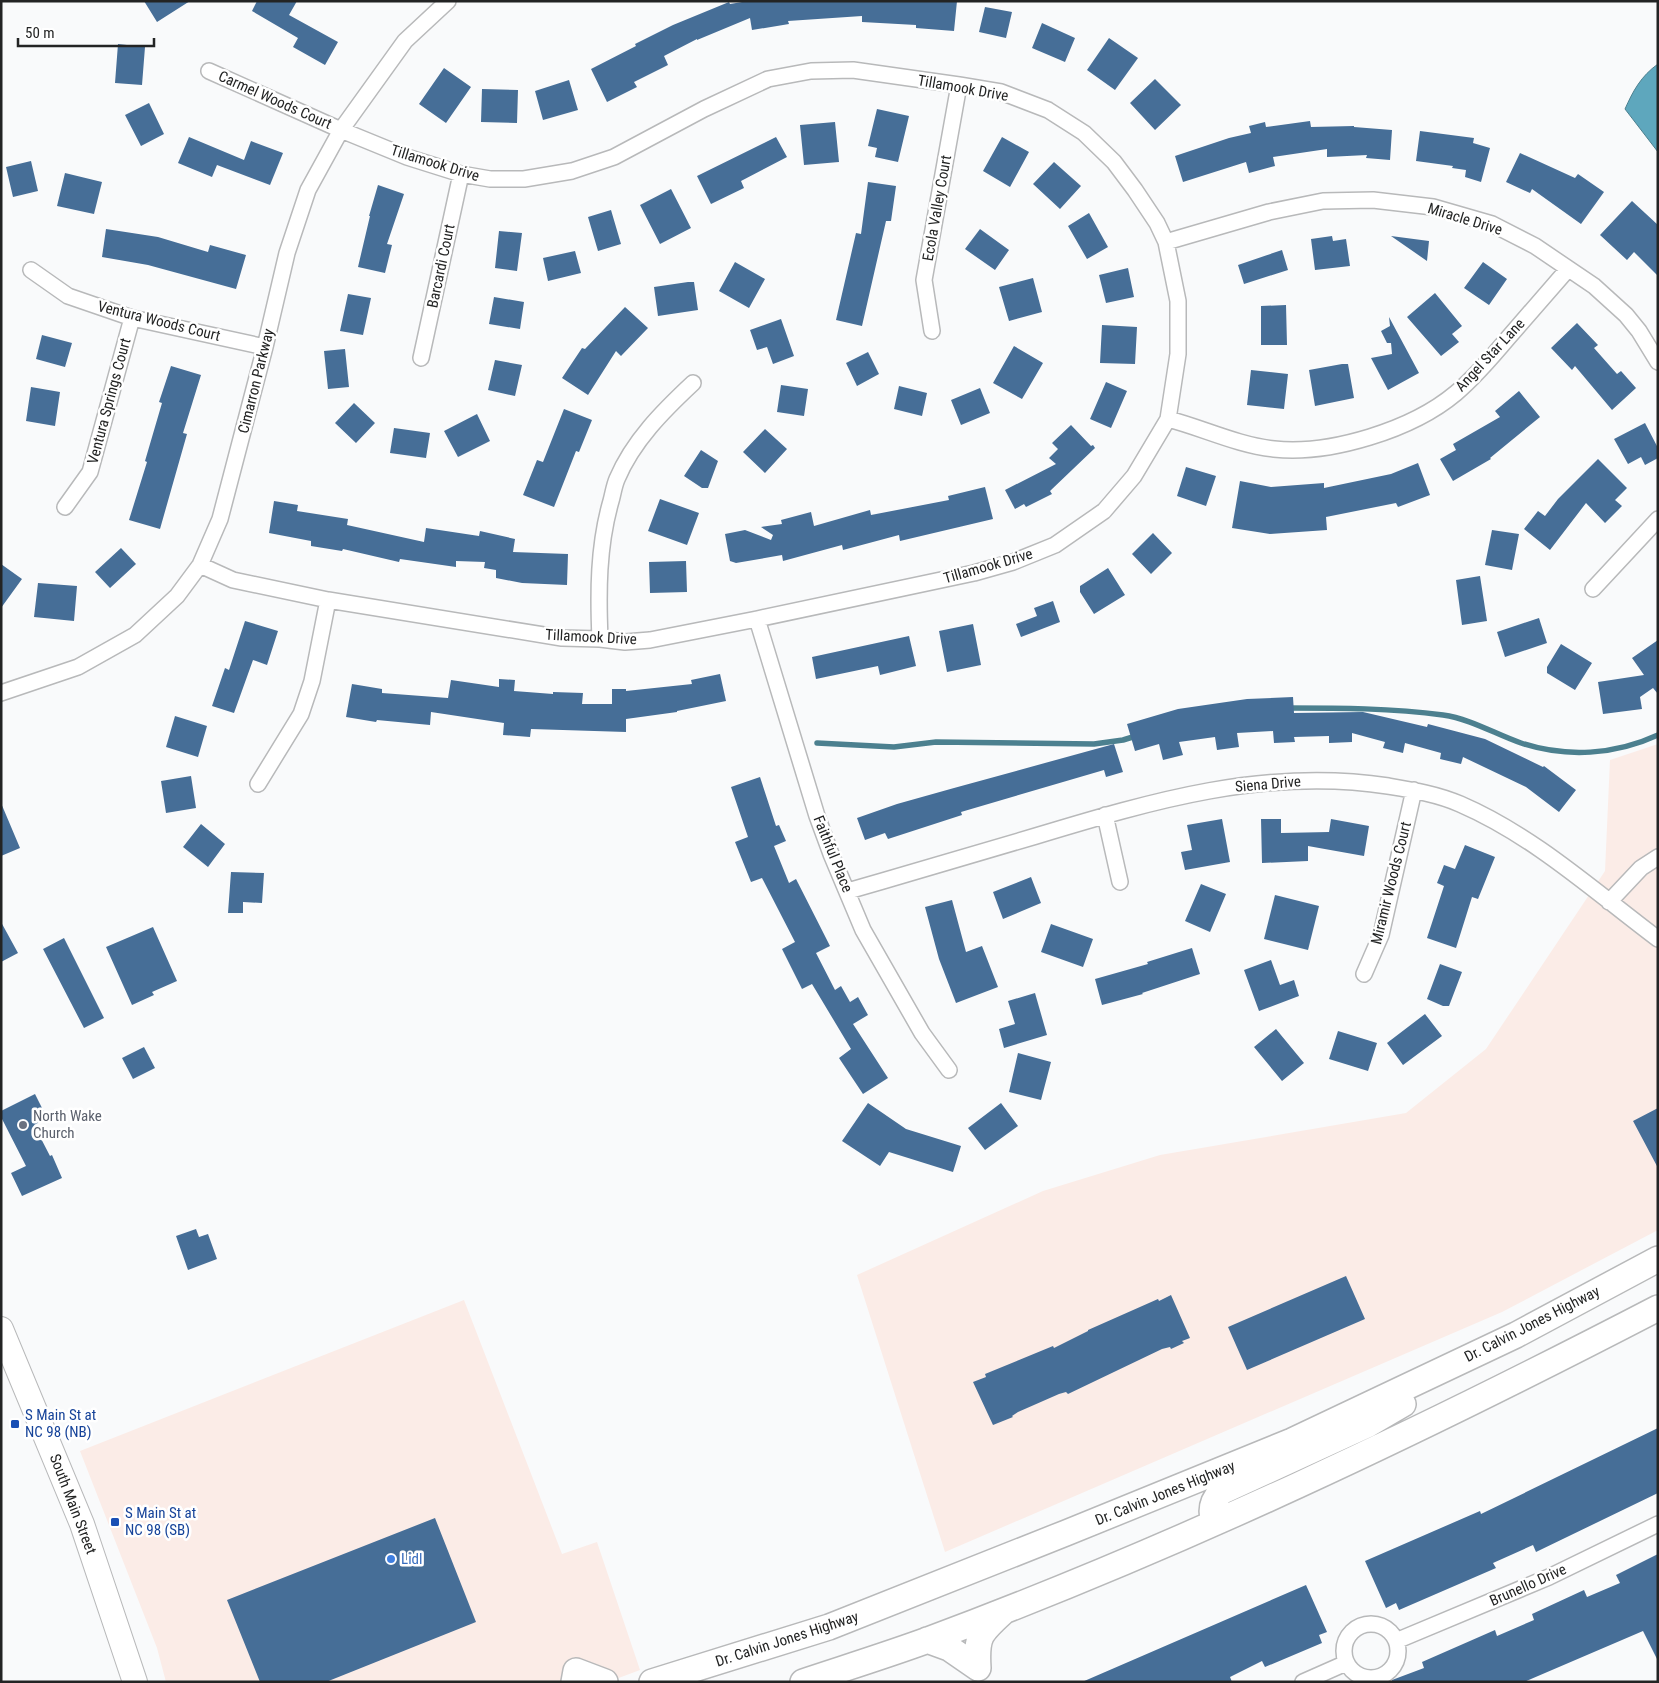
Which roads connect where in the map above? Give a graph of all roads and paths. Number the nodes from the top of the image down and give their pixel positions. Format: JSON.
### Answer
{"nodes":[{"id":1,"x":448,"y":1,"type":"edge"},
{"id":2,"x":209,"y":71,"type":"dead end"},
{"id":3,"x":959,"y":85,"type":"junction"},
{"id":4,"x":341,"y":130,"type":"junction"},
{"id":5,"x":461,"y":174,"type":"junction"},
{"id":6,"x":1166,"y":242,"type":"junction"},
{"id":7,"x":1568,"y":269,"type":"junction"},
{"id":8,"x":31,"y":270,"type":"dead end"},
{"id":9,"x":132,"y":318,"type":"junction"},
{"id":10,"x":932,"y":331,"type":"dead end"},
{"id":11,"x":265,"y":346,"type":"junction"},
{"id":12,"x":421,"y":358,"type":"dead end"},
{"id":13,"x":1658,"y":362,"type":"edge"},
{"id":14,"x":693,"y":383,"type":"dead end"},
{"id":15,"x":1168,"y":419,"type":"junction"},
{"id":16,"x":65,"y":507,"type":"dead end"},
{"id":17,"x":1658,"y":520,"type":"edge"},
{"id":18,"x":200,"y":565,"type":"junction"},
{"id":19,"x":1593,"y":589,"type":"dead end"},
{"id":20,"x":328,"y":600,"type":"junction"},
{"id":21,"x":757,"y":619,"type":"junction"},
{"id":22,"x":600,"y":639,"type":"junction"},
{"id":23,"x":1,"y":693,"type":"edge"},
{"id":24,"x":258,"y":784,"type":"dead end"},
{"id":25,"x":1414,"y":790,"type":"junction"},
{"id":26,"x":1105,"y":816,"type":"junction"},
{"id":27,"x":1658,"y":857,"type":"edge"},
{"id":28,"x":1120,"y":882,"type":"dead end"},
{"id":29,"x":848,"y":891,"type":"junction"},
{"id":30,"x":1609,"y":902,"type":"junction"},
{"id":31,"x":1658,"y":939,"type":"edge"},
{"id":32,"x":1364,"y":974,"type":"dead end"},
{"id":33,"x":949,"y":1070,"type":"dead end"},
{"id":34,"x":1658,"y":1259,"type":"edge"},
{"id":35,"x":1658,"y":1308,"type":"edge"},
{"id":36,"x":1,"y":1330,"type":"edge"},
{"id":37,"x":1442,"y":1370,"type":"junction"},
{"id":38,"x":1214,"y":1522,"type":"junction"},
{"id":39,"x":1658,"y":1524,"type":"edge"},
{"id":40,"x":1008,"y":1608,"type":"junction"},
{"id":41,"x":927,"y":1640,"type":"junction"},
{"id":42,"x":1396,"y":1641,"type":"junction"},
{"id":43,"x":1346,"y":1663,"type":"junction"},
{"id":44,"x":981,"y":1675,"type":"edge"},
{"id":45,"x":135,"y":1682,"type":"edge"},
{"id":46,"x":574,"y":1682,"type":"edge"},
{"id":47,"x":605,"y":1682,"type":"edge"},
{"id":48,"x":652,"y":1682,"type":"edge"},
{"id":49,"x":803,"y":1682,"type":"edge"},
{"id":50,"x":1303,"y":1682,"type":"edge"}],
"edges":[{"from":1,"to":4,"type":"street","name":"Cimarron Parkway"},
{"from":2,"to":4,"type":"street","name":"Carmel Woods Court"},
{"from":3,"to":5,"type":"street","name":"Tillamook Drive"},
{"from":3,"to":6,"type":"street","name":"Tillamook Drive"},
{"from":3,"to":10,"type":"street","name":"Ecola Valley Court"},
{"from":4,"to":5,"type":"street","name":"Tillamook Drive"},
{"from":4,"to":11,"type":"street","name":"Cimarron Parkway"},
{"from":5,"to":12,"type":"street","name":"Barcardi Court"},
{"from":6,"to":7,"type":"street","name":"Miracle Drive"},
{"from":6,"to":15,"type":"street","name":"Tillamook Drive"},
{"from":7,"to":13,"type":"street","name":"Miracle Drive"},
{"from":7,"to":15,"type":"street","name":"Angel Star Lane"},
{"from":8,"to":9,"type":"street","name":"Ventura Woods Court"},
{"from":9,"to":11,"type":"street","name":"Ventura Woods Court"},
{"from":9,"to":16,"type":"street","name":"Ventura Springs Court"},
{"from":11,"to":18,"type":"street","name":"Cimarron Parkway"},
{"from":14,"to":22,"type":"street"},
{"from":15,"to":21,"type":"street","name":"Tillamook Drive"},
{"from":17,"to":19,"type":"street"},
{"from":18,"to":20,"type":"street","name":"Tillamook Drive"},
{"from":18,"to":23,"type":"street","name":"Cimarron Parkway"},
{"from":20,"to":22,"type":"street","name":"Tillamook Drive"},
{"from":20,"to":24,"type":"street"},
{"from":21,"to":22,"type":"street","name":"Tillamook Drive"},
{"from":21,"to":29,"type":"street","name":"Faithful Place"},
{"from":25,"to":26,"type":"street","name":"Siena Drive"},
{"from":25,"to":30,"type":"street","name":"Siena Drive"},
{"from":25,"to":32,"type":"street","name":"Miramir Woods Court"},
{"from":26,"to":28,"type":"street"},
{"from":26,"to":29,"type":"street","name":"Siena Drive"},
{"from":27,"to":30,"type":"street"},
{"from":29,"to":33,"type":"street","name":"Faithful Place"},
{"from":30,"to":31,"type":"street","name":"Siena Drive"},
{"from":34,"to":37,"type":"highway","name":"Dr. Calvin Jones Highway"},
{"from":35,"to":38,"type":"highway"},
{"from":36,"to":45,"type":"main road","name":"South Main Street"},
{"from":37,"to":38,"type":"highway"},
{"from":37,"to":48,"type":"highway","name":"Dr. Calvin Jones Highway"},
{"from":38,"to":40,"type":"highway"},
{"from":39,"to":42,"type":"street","name":"Brunello Drive"},
{"from":40,"to":41,"type":"highway"},
{"from":40,"to":44,"type":"highway"},
{"from":41,"to":44,"type":"highway"},
{"from":41,"to":49,"type":"highway"},
{"from":42,"to":43,"type":"street"},
{"from":42,"to":43,"type":"street"},
{"from":43,"to":50,"type":"street"},
{"from":46,"to":47,"type":"highway"}]}
